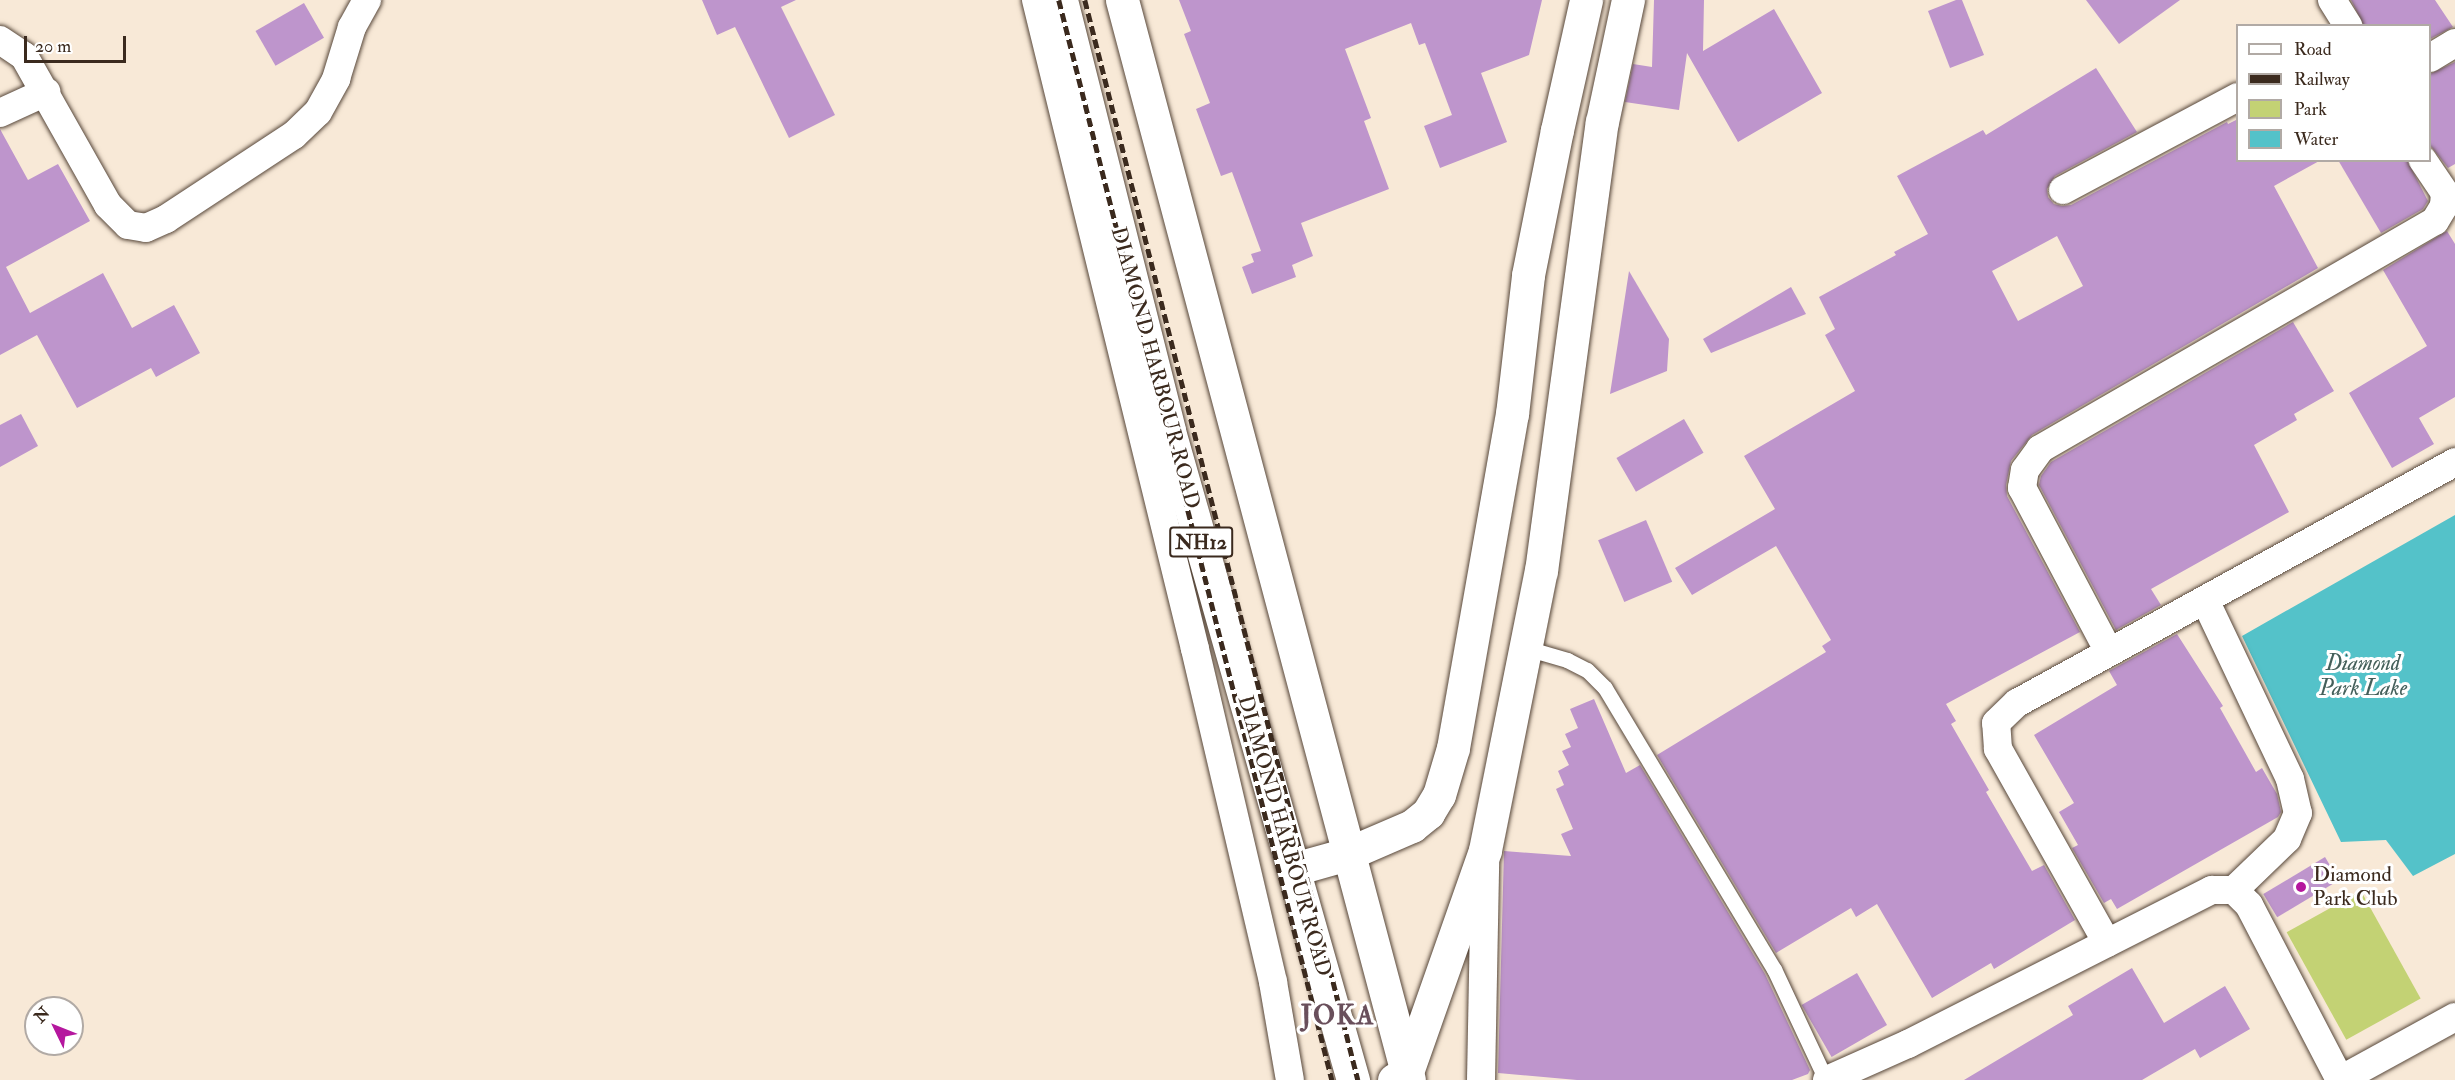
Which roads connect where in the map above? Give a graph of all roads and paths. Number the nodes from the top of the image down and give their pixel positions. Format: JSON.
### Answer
{"nodes":[{"id":1,"x":367,"y":0,"type":"edge"},
{"id":2,"x":1036,"y":0,"type":"edge"},
{"id":3,"x":1061,"y":0,"type":"edge"},
{"id":4,"x":1122,"y":0,"type":"edge"},
{"id":5,"x":1586,"y":0,"type":"edge"},
{"id":6,"x":1628,"y":0,"type":"edge"},
{"id":7,"x":2332,"y":0,"type":"edge"},
{"id":8,"x":2347,"y":24,"type":"edge"},
{"id":9,"x":0,"y":40,"type":"edge"},
{"id":10,"x":2455,"y":43,"type":"edge"},
{"id":11,"x":2431,"y":57,"type":"edge"},
{"id":12,"x":45,"y":92,"type":"junction"},
{"id":13,"x":2236,"y":98,"type":"edge"},
{"id":14,"x":0,"y":113,"type":"edge"},
{"id":15,"x":2424,"y":162,"type":"edge"},
{"id":16,"x":2063,"y":190,"type":"dead end"},
{"id":17,"x":2455,"y":462,"type":"edge"},
{"id":18,"x":2205,"y":600,"type":"junction"},
{"id":19,"x":1526,"y":648,"type":"junction"},
{"id":20,"x":2109,"y":652,"type":"junction"},
{"id":21,"x":1485,"y":850,"type":"junction"},
{"id":22,"x":1347,"y":854,"type":"junction"},
{"id":23,"x":1294,"y":869,"type":"junction"},
{"id":24,"x":2234,"y":890,"type":"junction"},
{"id":25,"x":2107,"y":944,"type":"junction"},
{"id":26,"x":2455,"y":1017,"type":"edge"},
{"id":27,"x":1403,"y":1077,"type":"edge"},
{"id":28,"x":1839,"y":1078,"type":"edge"},
{"id":29,"x":1290,"y":1080,"type":"edge"},
{"id":30,"x":1353,"y":1080,"type":"edge"},
{"id":31,"x":1481,"y":1080,"type":"edge"},
{"id":32,"x":2340,"y":1080,"type":"edge"}],
"edges":[{"from":1,"to":12,"type":"street"},
{"from":2,"to":29,"type":"street"},
{"from":3,"to":23,"type":"main road","name":"DIAMOND HARBOUR ROAD","number":"NH12"},
{"from":4,"to":22,"type":"main road","number":"NH12"},
{"from":5,"to":22,"type":"main road"},
{"from":6,"to":19,"type":"main road"},
{"from":7,"to":8,"type":"street"},
{"from":9,"to":12,"type":"street"},
{"from":10,"to":11,"type":"street"},
{"from":12,"to":14,"type":"street"},
{"from":13,"to":16,"type":"street"},
{"from":15,"to":20,"type":"street"},
{"from":17,"to":18,"type":"street"},
{"from":18,"to":20,"type":"street"},
{"from":18,"to":24,"type":"street"},
{"from":19,"to":21,"type":"main road"},
{"from":19,"to":28,"type":"lane"},
{"from":20,"to":25,"type":"street"},
{"from":21,"to":27,"type":"main road"},
{"from":21,"to":31,"type":"street"},
{"from":22,"to":23,"type":"main road"},
{"from":22,"to":27,"type":"main road","number":"NH12"},
{"from":23,"to":30,"type":"main road","name":"DIAMOND HARBOUR ROAD","number":"NH12"},
{"from":24,"to":25,"type":"street"},
{"from":24,"to":32,"type":"street"},
{"from":25,"to":28,"type":"street"},
{"from":26,"to":32,"type":"street"}]}
